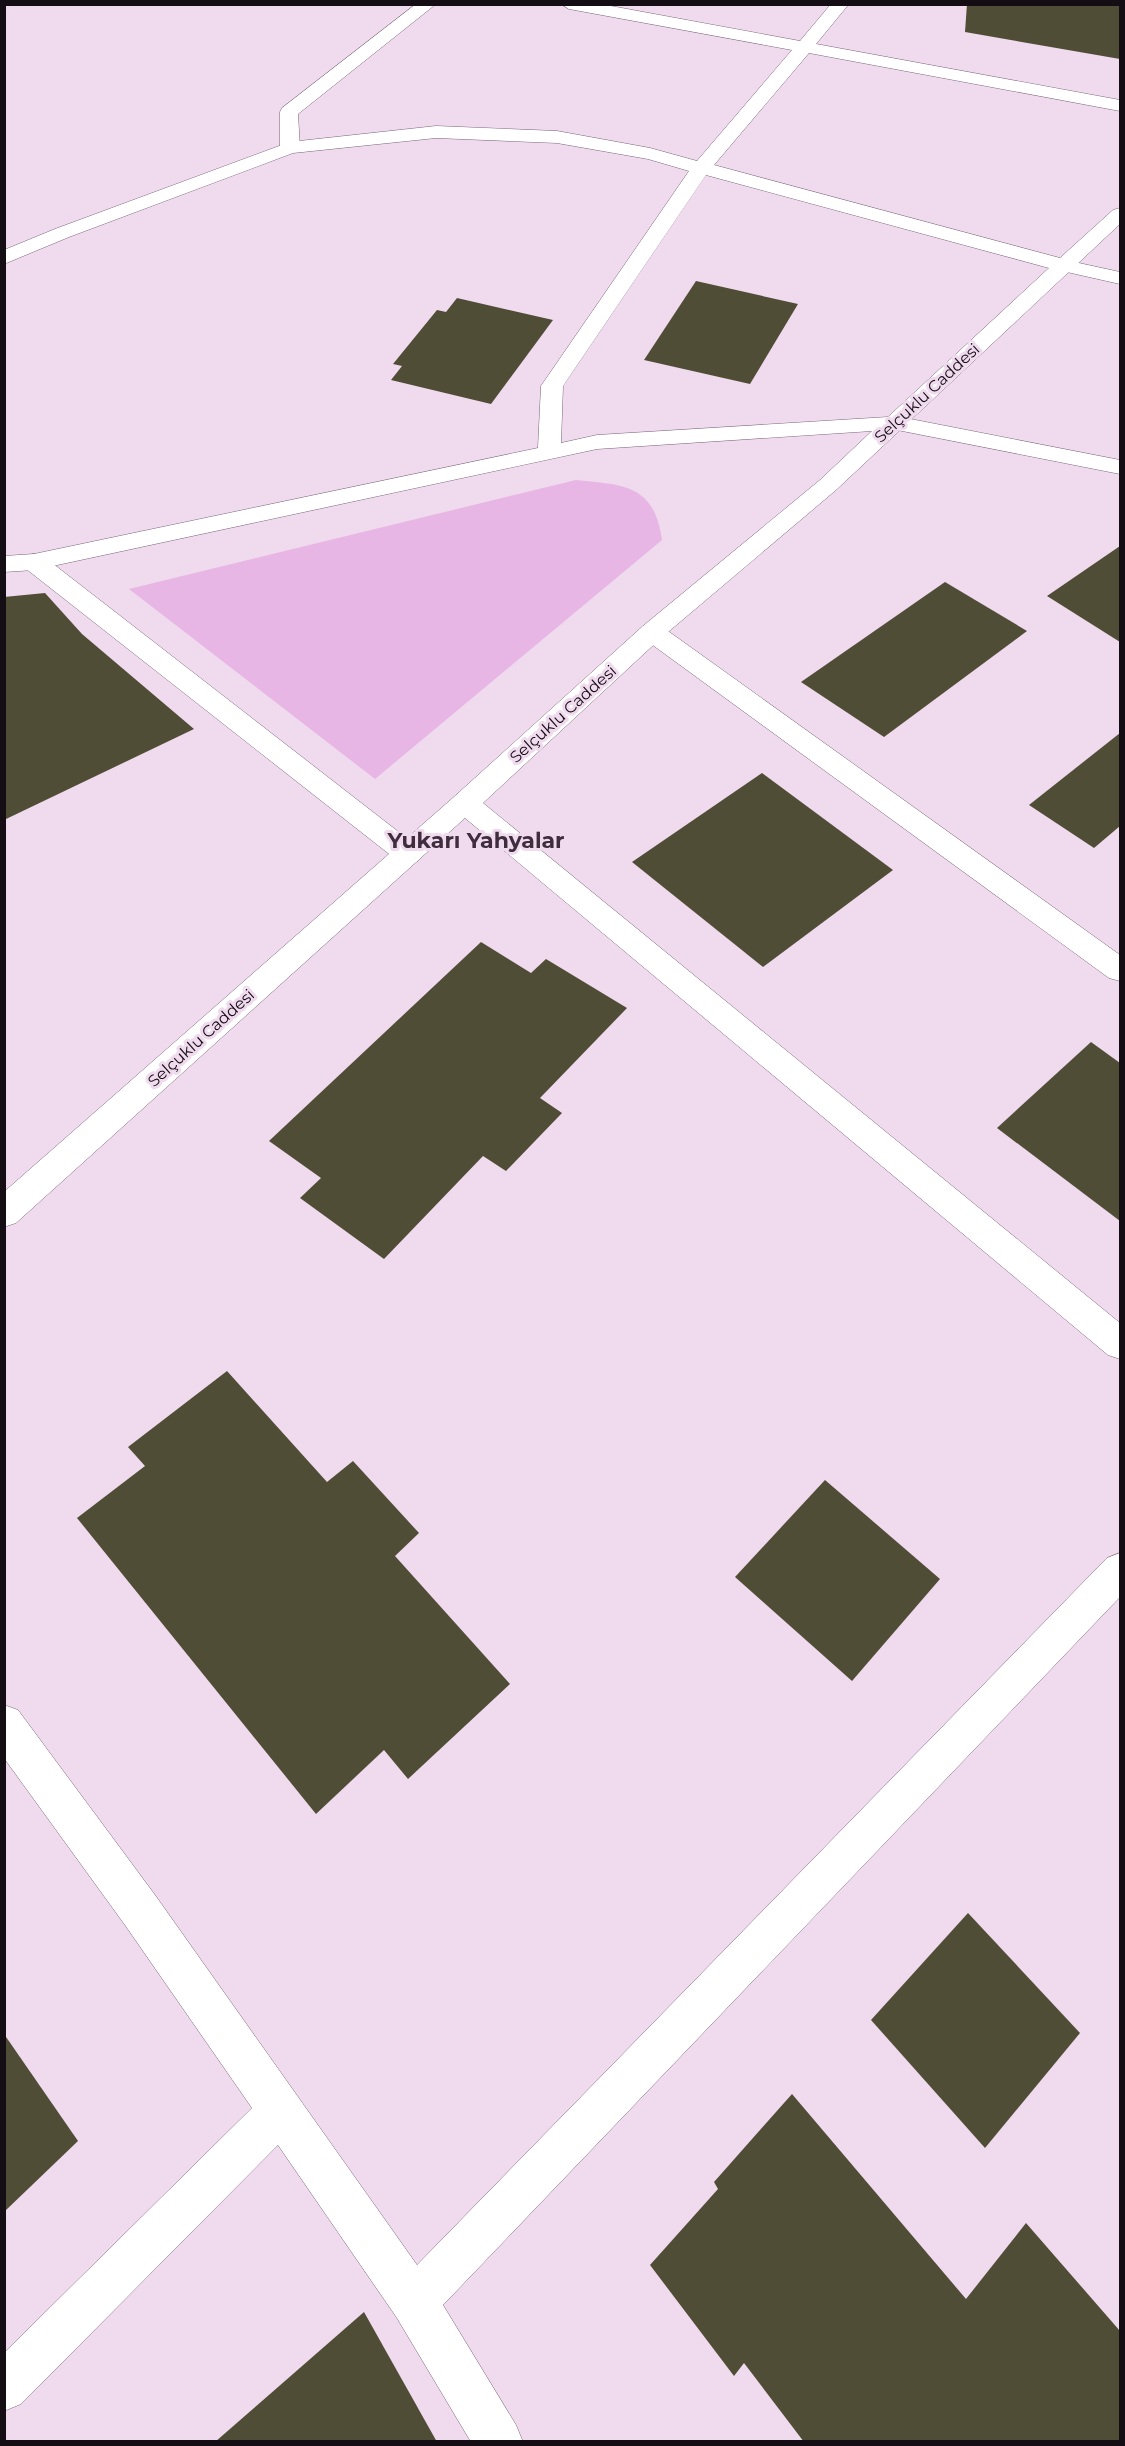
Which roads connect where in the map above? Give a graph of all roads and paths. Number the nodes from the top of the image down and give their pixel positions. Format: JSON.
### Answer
{"nodes":[{"id":1,"x":428,"y":4,"type":"edge"},
{"id":2,"x":569,"y":4,"type":"edge"},
{"id":3,"x":841,"y":4,"type":"edge"},
{"id":4,"x":805,"y":48,"type":"junction"},
{"id":5,"x":1120,"y":105,"type":"edge"},
{"id":6,"x":290,"y":148,"type":"junction"},
{"id":7,"x":701,"y":168,"type":"junction"},
{"id":8,"x":1120,"y":214,"type":"edge"},
{"id":9,"x":4,"y":258,"type":"edge"},
{"id":10,"x":1065,"y":266,"type":"junction"},
{"id":11,"x":1120,"y":278,"type":"edge"},
{"id":12,"x":895,"y":423,"type":"junction"},
{"id":13,"x":549,"y":452,"type":"junction"},
{"id":14,"x":1120,"y":467,"type":"edge"},
{"id":15,"x":34,"y":562,"type":"junction"},
{"id":16,"x":4,"y":564,"type":"edge"},
{"id":17,"x":652,"y":632,"type":"junction"},
{"id":18,"x":465,"y":803,"type":"junction"},
{"id":19,"x":408,"y":854,"type":"junction"},
{"id":20,"x":1120,"y":970,"type":"edge"},
{"id":21,"x":4,"y":1213,"type":"edge"},
{"id":22,"x":1120,"y":1344,"type":"edge"},
{"id":23,"x":1120,"y":1571,"type":"edge"},
{"id":24,"x":4,"y":1724,"type":"edge"},
{"id":25,"x":281,"y":2111,"type":"junction"},
{"id":26,"x":414,"y":2301,"type":"junction"},
{"id":27,"x":4,"y":2387,"type":"edge"},
{"id":28,"x":499,"y":2442,"type":"edge"}],
"edges":[{"from":1,"to":6,"type":"street"},
{"from":2,"to":4,"type":"street"},
{"from":3,"to":4,"type":"street"},
{"from":4,"to":5,"type":"street"},
{"from":4,"to":7,"type":"street"},
{"from":6,"to":7,"type":"street"},
{"from":6,"to":9,"type":"street"},
{"from":7,"to":10,"type":"street"},
{"from":7,"to":13,"type":"street"},
{"from":8,"to":10,"type":"street","name":"Selçuklu Caddesi"},
{"from":10,"to":11,"type":"street"},
{"from":10,"to":12,"type":"street","name":"Selçuklu Caddesi"},
{"from":12,"to":13,"type":"street"},
{"from":12,"to":14,"type":"street"},
{"from":12,"to":17,"type":"street","name":"Selçuklu Caddesi"},
{"from":13,"to":15,"type":"street"},
{"from":15,"to":16,"type":"street"},
{"from":15,"to":19,"type":"street"},
{"from":17,"to":18,"type":"street","name":"Selçuklu Caddesi"},
{"from":17,"to":20,"type":"street"},
{"from":18,"to":19,"type":"street","name":"Selçuklu Caddesi"},
{"from":18,"to":22,"type":"street"},
{"from":19,"to":21,"type":"street","name":"Selçuklu Caddesi"},
{"from":23,"to":26,"type":"street"},
{"from":24,"to":25,"type":"street"},
{"from":25,"to":26,"type":"street"},
{"from":25,"to":27,"type":"street"},
{"from":26,"to":28,"type":"street"}]}
